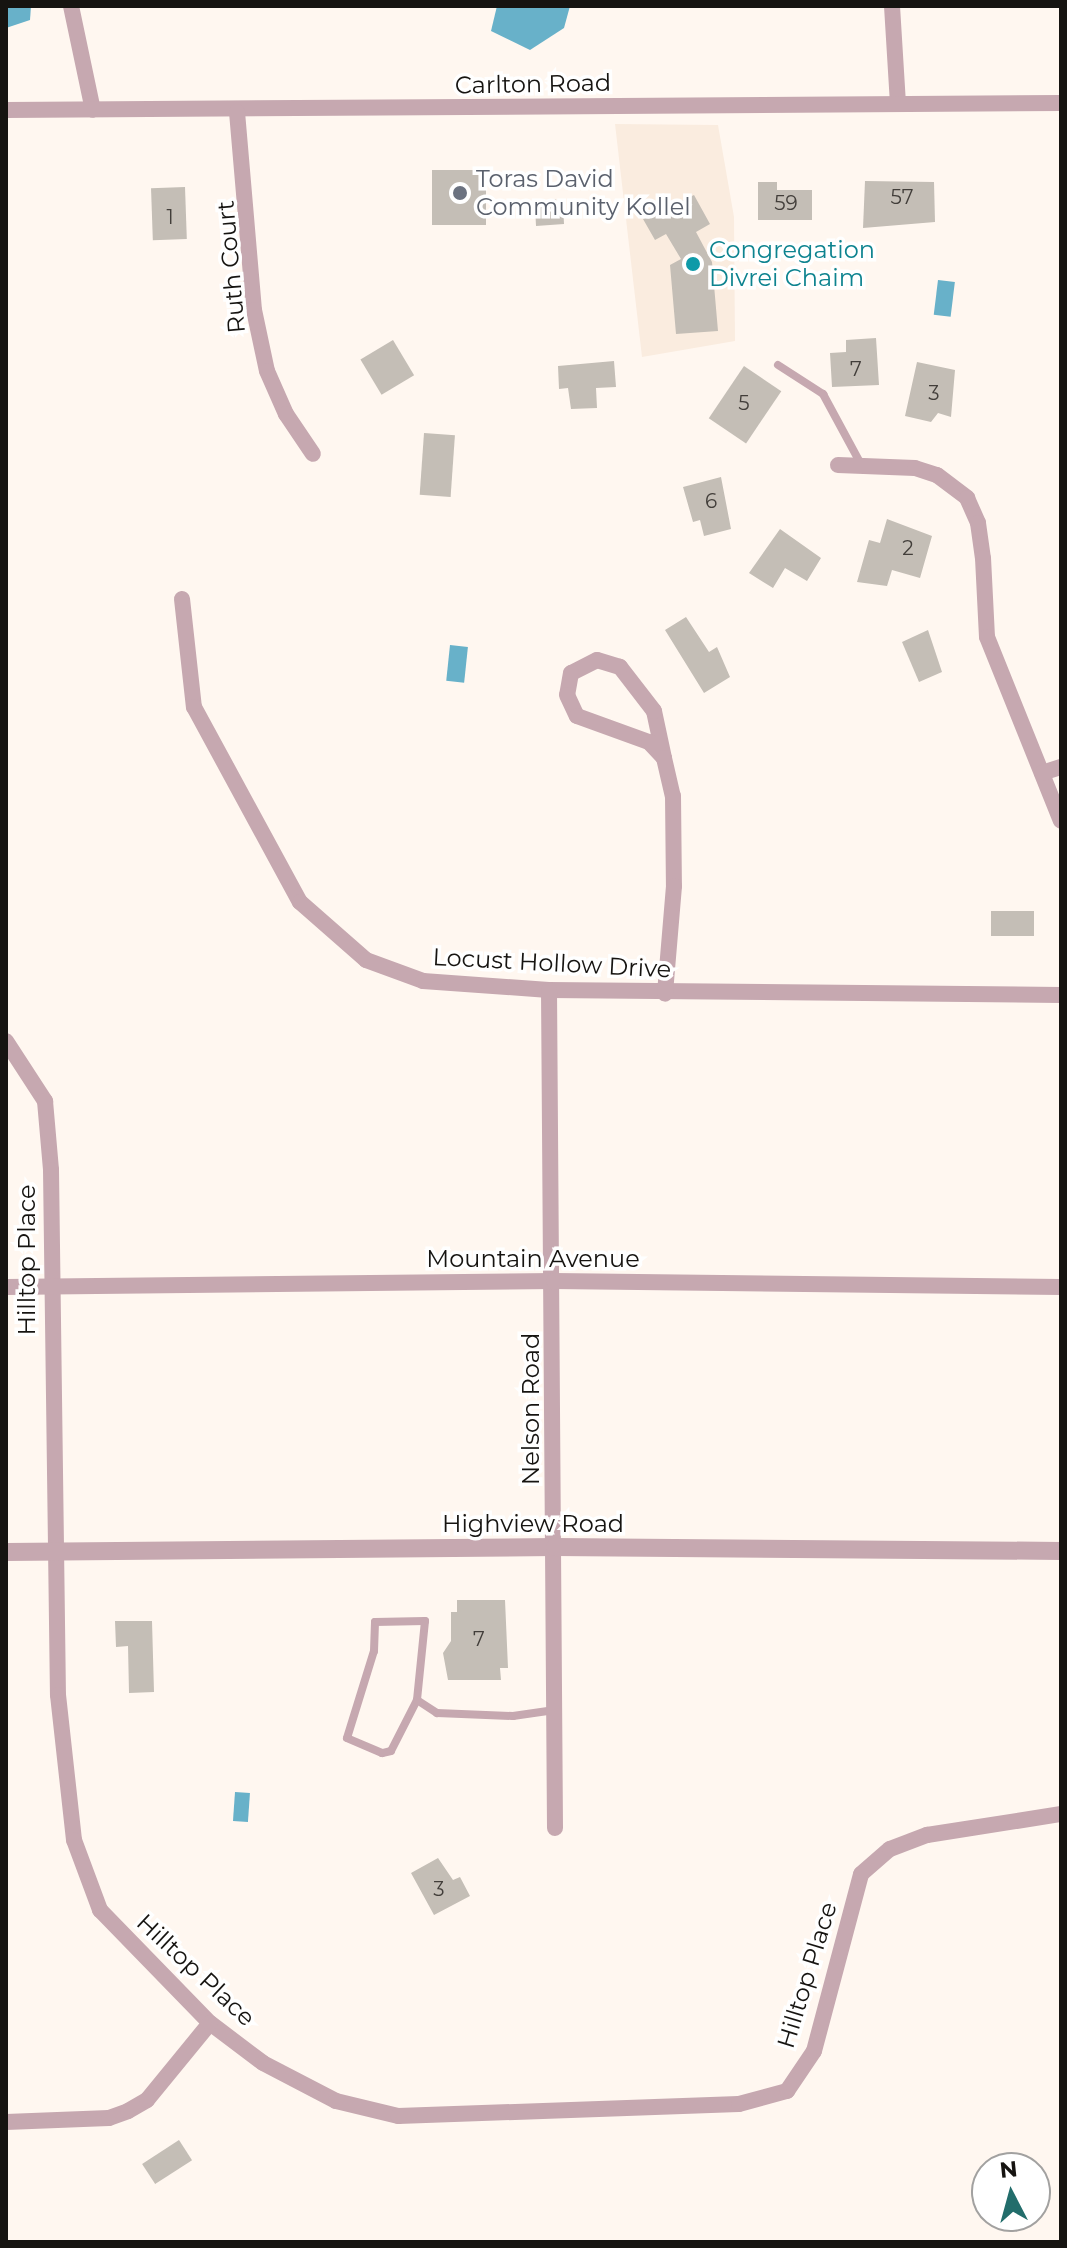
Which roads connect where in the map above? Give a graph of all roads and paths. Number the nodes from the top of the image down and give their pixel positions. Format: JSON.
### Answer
{"nodes":[{"id":1,"x":71,"y":6,"type":"edge"},
{"id":2,"x":892,"y":6,"type":"edge"},
{"id":3,"x":898,"y":103,"type":"junction"},
{"id":4,"x":1061,"y":103,"type":"edge"},
{"id":5,"x":6,"y":110,"type":"edge"},
{"id":6,"x":93,"y":110,"type":"junction"},
{"id":7,"x":237,"y":112,"type":"junction"},
{"id":8,"x":778,"y":365,"type":"dead end"},
{"id":9,"x":313,"y":454,"type":"dead end"},
{"id":10,"x":838,"y":465,"type":"dead end"},
{"id":11,"x":862,"y":467,"type":"junction"},
{"id":12,"x":182,"y":599,"type":"dead end"},
{"id":13,"x":664,"y":758,"type":"junction"},
{"id":14,"x":1061,"y":767,"type":"edge"},
{"id":15,"x":1042,"y":773,"type":"junction"},
{"id":16,"x":1061,"y":821,"type":"edge"},
{"id":17,"x":549,"y":990,"type":"junction"},
{"id":18,"x":665,"y":994,"type":"junction"},
{"id":19,"x":1061,"y":995,"type":"edge"},
{"id":20,"x":6,"y":1041,"type":"edge"},
{"id":21,"x":554,"y":1281,"type":"junction"},
{"id":22,"x":6,"y":1287,"type":"edge"},
{"id":23,"x":1061,"y":1287,"type":"edge"},
{"id":24,"x":50,"y":1288,"type":"junction"},
{"id":25,"x":555,"y":1547,"type":"junction"},
{"id":26,"x":1061,"y":1551,"type":"edge"},
{"id":27,"x":6,"y":1552,"type":"edge"},
{"id":28,"x":58,"y":1553,"type":"junction"},
{"id":29,"x":417,"y":1700,"type":"junction"},
{"id":30,"x":556,"y":1710,"type":"junction"},
{"id":31,"x":1061,"y":1814,"type":"edge"},
{"id":32,"x":555,"y":1828,"type":"dead end"},
{"id":33,"x":210,"y":2023,"type":"junction"},
{"id":34,"x":6,"y":2122,"type":"edge"}],
"edges":[{"from":1,"to":6,"type":"street"},
{"from":2,"to":3,"type":"street"},
{"from":3,"to":4,"type":"street","name":"Carlton Road"},
{"from":3,"to":7,"type":"street","name":"Carlton Road"},
{"from":5,"to":6,"type":"street","name":"Carlton Road"},
{"from":6,"to":7,"type":"street","name":"Carlton Road"},
{"from":7,"to":9,"type":"street","name":"Ruth Court"},
{"from":8,"to":11,"type":"lane"},
{"from":10,"to":11,"type":"street"},
{"from":11,"to":15,"type":"street"},
{"from":12,"to":17,"type":"street","name":"Locust Hollow Drive"},
{"from":13,"to":13,"type":"street"},
{"from":13,"to":18,"type":"street"},
{"from":14,"to":15,"type":"street"},
{"from":15,"to":16,"type":"street"},
{"from":17,"to":18,"type":"street","name":"Locust Hollow Drive"},
{"from":17,"to":21,"type":"street","name":"Nelson Road"},
{"from":18,"to":19,"type":"street","name":"Locust Hollow Drive"},
{"from":20,"to":24,"type":"street","name":"Hilltop Place"},
{"from":21,"to":23,"type":"street","name":"Mountain Avenue"},
{"from":21,"to":24,"type":"street","name":"Mountain Avenue"},
{"from":21,"to":25,"type":"street","name":"Nelson Road"},
{"from":22,"to":24,"type":"street","name":"Mountain Avenue"},
{"from":24,"to":28,"type":"street","name":"Hilltop Place"},
{"from":25,"to":26,"type":"street","name":"Highview Road"},
{"from":25,"to":28,"type":"street","name":"Highview Road"},
{"from":25,"to":30,"type":"street","name":"Nelson Road"},
{"from":27,"to":28,"type":"street","name":"Highview Road"},
{"from":28,"to":33,"type":"street","name":"Hilltop Place"},
{"from":29,"to":29,"type":"lane"},
{"from":29,"to":30,"type":"lane"},
{"from":30,"to":32,"type":"street","name":"Nelson Road"},
{"from":31,"to":33,"type":"street","name":"Hilltop Place"},
{"from":33,"to":34,"type":"street"}]}
